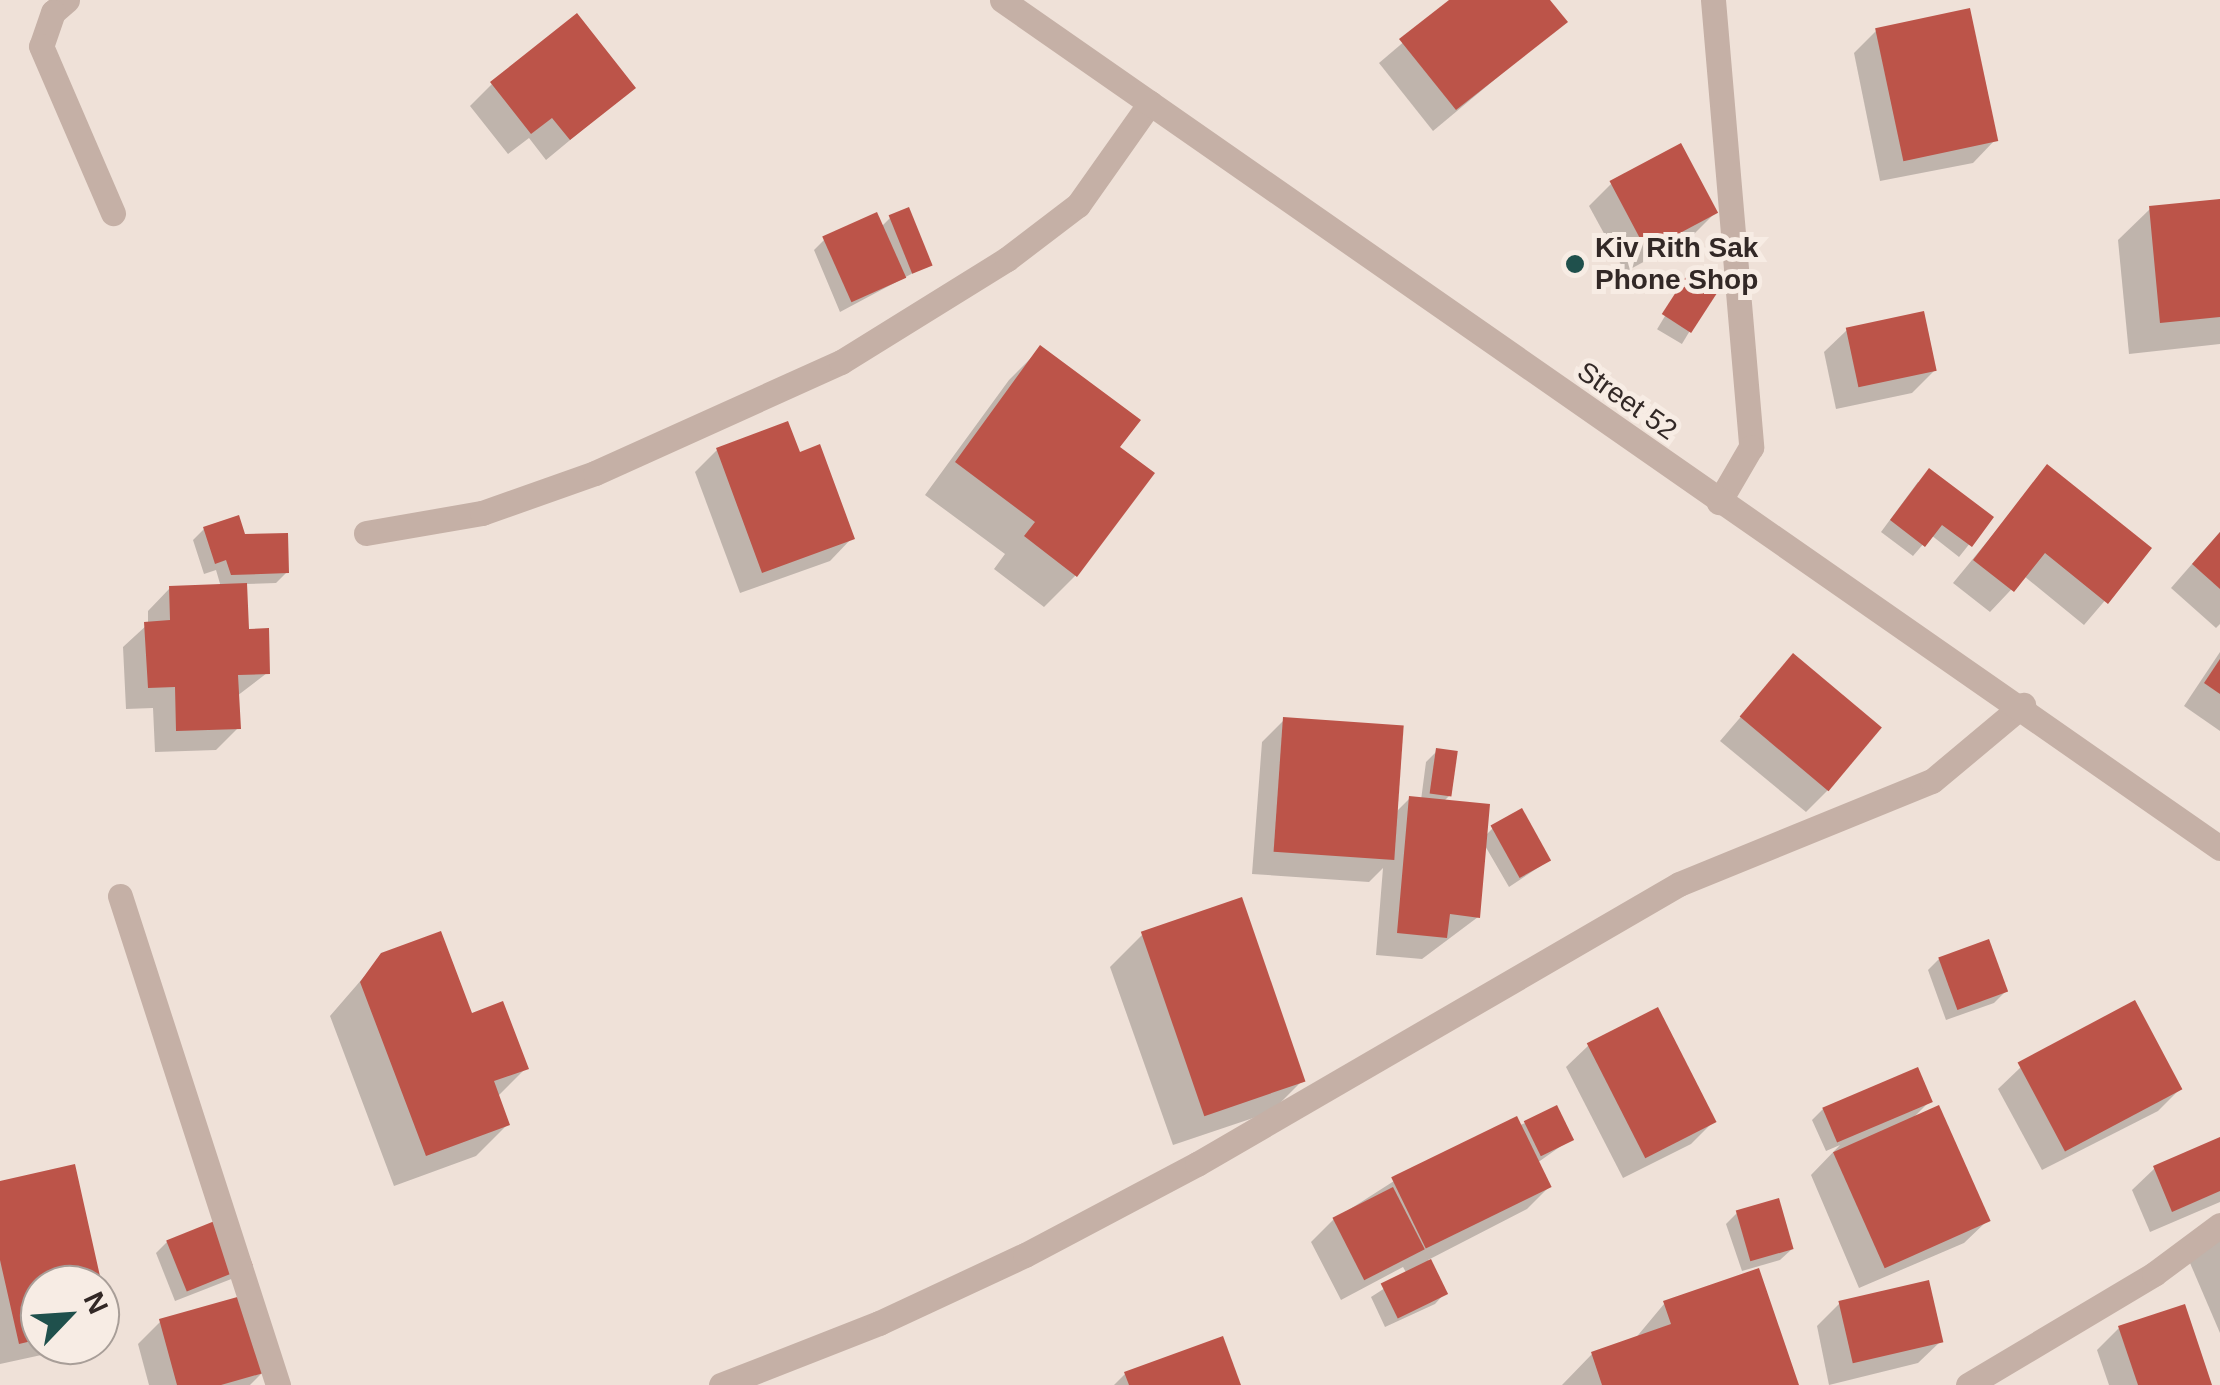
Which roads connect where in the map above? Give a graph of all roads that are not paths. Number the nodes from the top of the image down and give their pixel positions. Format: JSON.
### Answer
{"nodes":[{"id":1,"x":67,"y":0,"type":"edge"},
{"id":2,"x":1002,"y":0,"type":"edge"},
{"id":3,"x":1713,"y":0,"type":"edge"},
{"id":4,"x":1150,"y":103,"type":"junction"},
{"id":5,"x":113,"y":213,"type":"dead end"},
{"id":6,"x":1719,"y":502,"type":"junction"},
{"id":7,"x":366,"y":532,"type":"dead end"},
{"id":8,"x":2023,"y":706,"type":"junction"},
{"id":9,"x":2220,"y":848,"type":"edge"},
{"id":10,"x":120,"y":896,"type":"dead end"},
{"id":11,"x":2220,"y":1225,"type":"edge"},
{"id":12,"x":278,"y":1385,"type":"edge"},
{"id":13,"x":721,"y":1385,"type":"edge"},
{"id":14,"x":1968,"y":1385,"type":"edge"}],
"edges":[{"from":1,"to":5,"type":"street"},
{"from":2,"to":4,"type":"street","name":"Street 52"},
{"from":3,"to":6,"type":"street"},
{"from":4,"to":6,"type":"street","name":"Street 52"},
{"from":4,"to":7,"type":"street"},
{"from":6,"to":8,"type":"street","name":"Street 52"},
{"from":8,"to":9,"type":"street","name":"Street 52"},
{"from":8,"to":13,"type":"street"},
{"from":10,"to":12,"type":"street"},
{"from":11,"to":14,"type":"street"}]}
